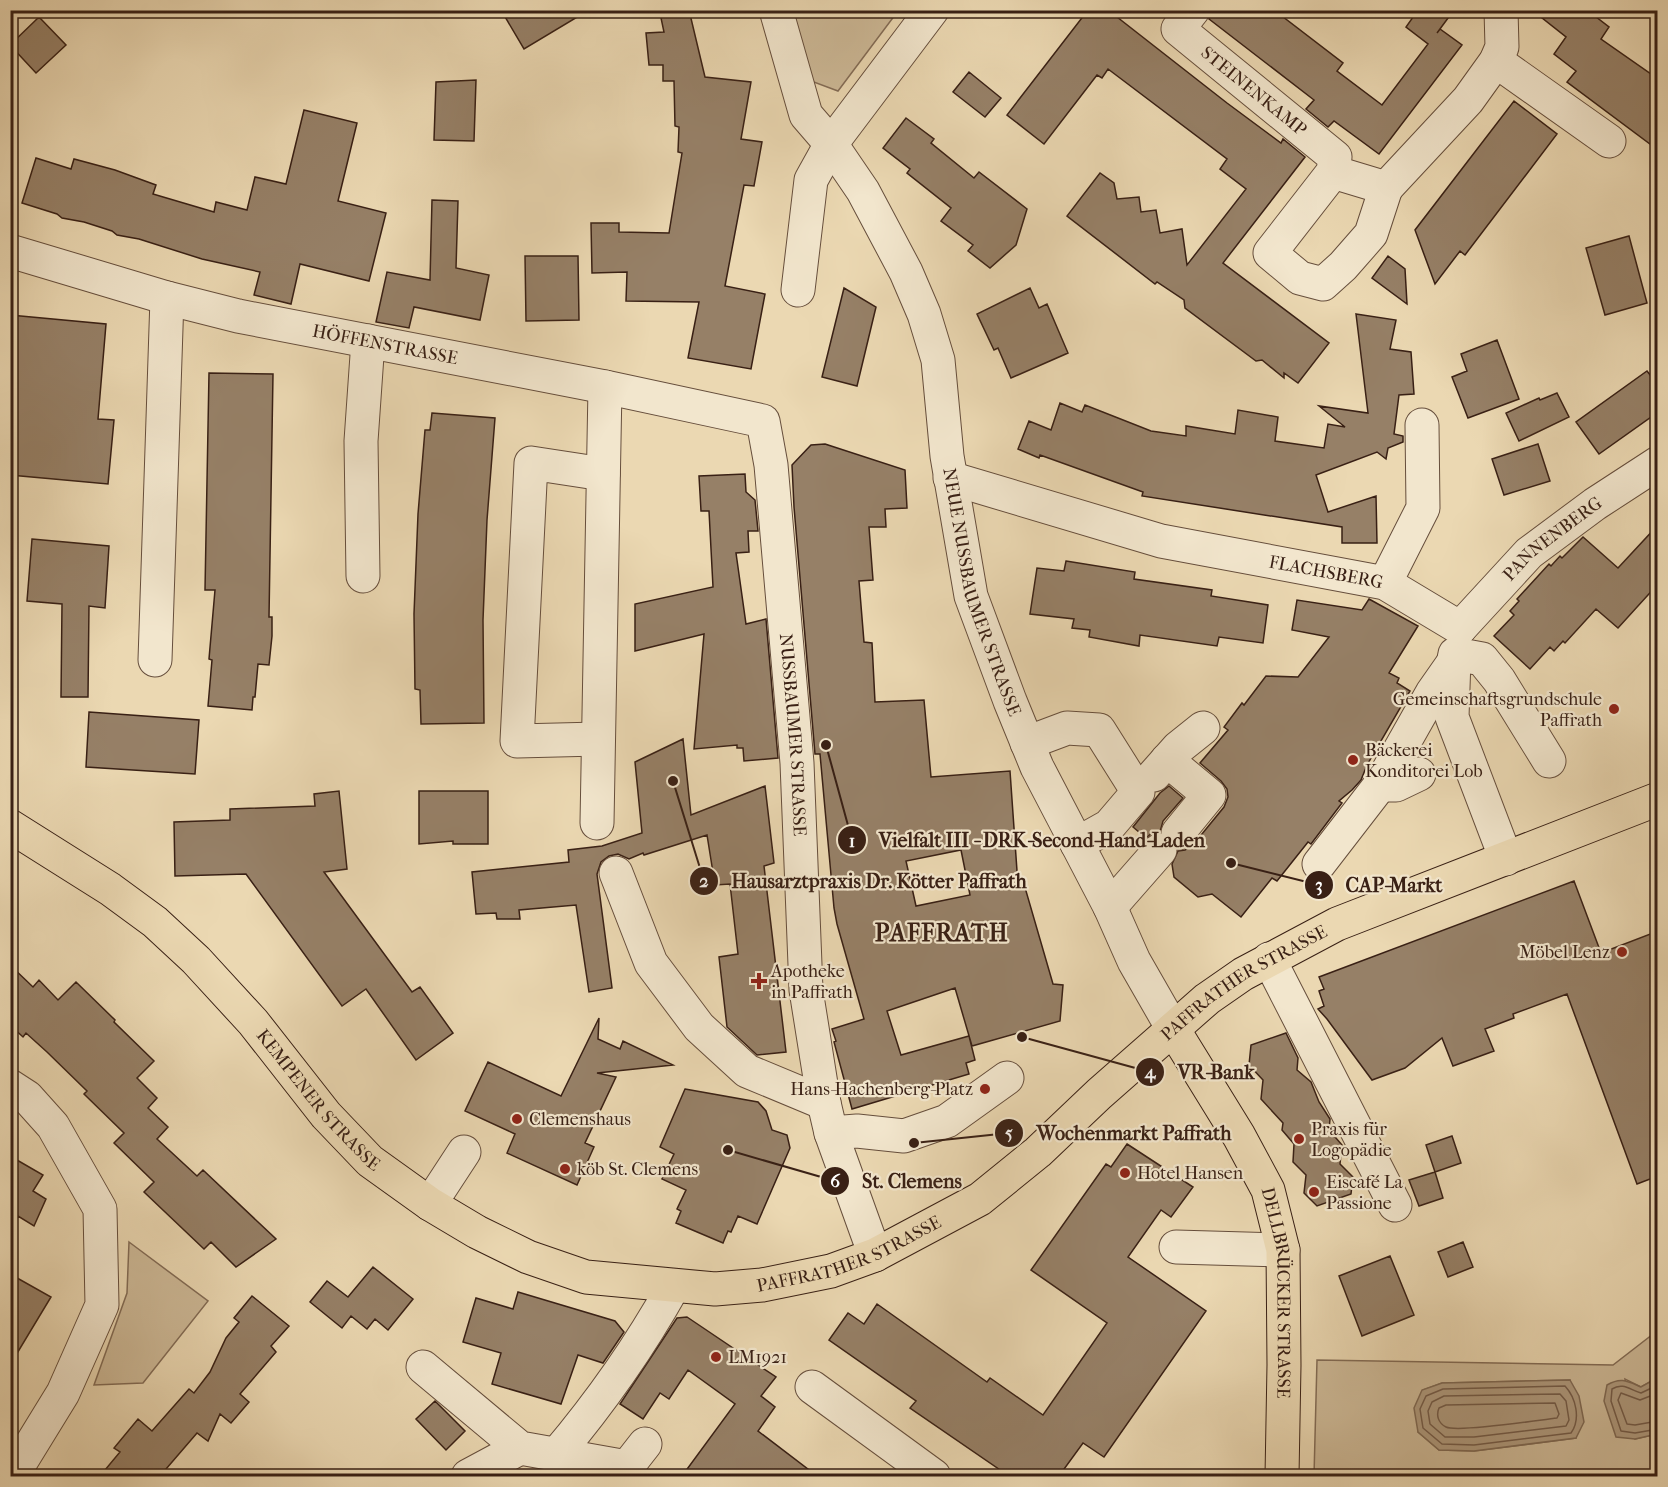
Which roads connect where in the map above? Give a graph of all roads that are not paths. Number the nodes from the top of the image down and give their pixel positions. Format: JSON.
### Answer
{"nodes":[{"id":1,"x":776,"y":10,"type":"edge"},
{"id":2,"x":932,"y":10,"type":"edge"},
{"id":3,"x":1193,"y":10,"type":"edge"},
{"id":4,"x":1501,"y":10,"type":"edge"},
{"id":5,"x":1496,"y":61,"type":"junction"},
{"id":6,"x":1609,"y":141,"type":"dead end"},
{"id":7,"x":831,"y":144,"type":"junction"},
{"id":8,"x":1333,"y":172,"type":"junction"},
{"id":9,"x":1386,"y":188,"type":"junction"},
{"id":10,"x":10,"y":251,"type":"edge"},
{"id":11,"x":798,"y":290,"type":"dead end"},
{"id":12,"x":166,"y":298,"type":"junction"},
{"id":13,"x":368,"y":341,"type":"junction"},
{"id":14,"x":605,"y":387,"type":"junction"},
{"id":15,"x":763,"y":421,"type":"joint"},
{"id":16,"x":1422,"y":425,"type":"dead end"},
{"id":17,"x":1658,"y":464,"type":"edge"},
{"id":18,"x":603,"y":474,"type":"junction"},
{"id":19,"x":950,"y":478,"type":"junction"},
{"id":20,"x":363,"y":576,"type":"dead end"},
{"id":21,"x":1385,"y":583,"type":"junction"},
{"id":22,"x":1456,"y":648,"type":"junction"},
{"id":23,"x":154,"y":660,"type":"dead end"},
{"id":24,"x":1203,"y":728,"type":"dead end"},
{"id":25,"x":598,"y":739,"type":"junction"},
{"id":26,"x":1027,"y":743,"type":"junction"},
{"id":27,"x":1167,"y":760,"type":"junction"},
{"id":28,"x":1549,"y":761,"type":"dead end"},
{"id":29,"x":1419,"y":774,"type":"dead end"},
{"id":30,"x":1380,"y":785,"type":"junction"},
{"id":31,"x":1138,"y":792,"type":"junction"},
{"id":32,"x":1658,"y":799,"type":"edge"},
{"id":33,"x":597,"y":824,"type":"dead end"},
{"id":34,"x":10,"y":826,"type":"edge"},
{"id":35,"x":1077,"y":844,"type":"junction"},
{"id":36,"x":1506,"y":859,"type":"junction"},
{"id":37,"x":1319,"y":864,"type":"dead end"},
{"id":38,"x":616,"y":873,"type":"dead end"},
{"id":39,"x":1110,"y":907,"type":"junction"},
{"id":40,"x":1269,"y":959,"type":"junction"},
{"id":41,"x":1173,"y":1029,"type":"junction"},
{"id":42,"x":1007,"y":1078,"type":"dead end"},
{"id":43,"x":16,"y":1099,"type":"edge"},
{"id":44,"x":828,"y":1118,"type":"junction"},
{"id":45,"x":464,"y":1152,"type":"dead end"},
{"id":46,"x":430,"y":1204,"type":"junction"},
{"id":47,"x":1395,"y":1205,"type":"dead end"},
{"id":48,"x":1176,"y":1247,"type":"dead end"},
{"id":49,"x":1283,"y":1250,"type":"junction"},
{"id":50,"x":875,"y":1255,"type":"junction"},
{"id":51,"x":673,"y":1287,"type":"junction"},
{"id":52,"x":423,"y":1367,"type":"dead end"},
{"id":53,"x":812,"y":1387,"type":"dead end"},
{"id":54,"x":645,"y":1444,"type":"dead end"},
{"id":55,"x":520,"y":1448,"type":"junction"},
{"id":56,"x":556,"y":1455,"type":"junction"},
{"id":57,"x":12,"y":1476,"type":"edge"},
{"id":58,"x":468,"y":1476,"type":"edge"},
{"id":59,"x":933,"y":1476,"type":"edge"},
{"id":60,"x":1282,"y":1476,"type":"edge"}],
"edges":[{"from":1,"to":7,"type":"street"},
{"from":2,"to":7,"type":"street"},
{"from":3,"to":8,"type":"street","name":"STEINENKAMP"},
{"from":4,"to":5,"type":"street"},
{"from":5,"to":6,"type":"street"},
{"from":5,"to":9,"type":"street"},
{"from":7,"to":11,"type":"street"},
{"from":7,"to":19,"type":"street","name":"NEUE NUSSBAUMER STRASSE"},
{"from":8,"to":9,"type":"street"},
{"from":8,"to":9,"type":"street"},
{"from":10,"to":12,"type":"street","name":"HÖFFENSTRASSE"},
{"from":12,"to":13,"type":"street","name":"HÖFFENSTRASSE"},
{"from":12,"to":23,"type":"street"},
{"from":13,"to":14,"type":"street","name":"HÖFFENSTRASSE"},
{"from":13,"to":20,"type":"street"},
{"from":14,"to":15,"type":"street","name":"HÖFFENSTRASSE"},
{"from":14,"to":18,"type":"street"},
{"from":15,"to":44,"type":"street","name":"NUSSBAUMER STRASSE"},
{"from":16,"to":21,"type":"street"},
{"from":17,"to":22,"type":"street","name":"PANNENBERG"},
{"from":18,"to":25,"type":"street"},
{"from":18,"to":25,"type":"street"},
{"from":19,"to":21,"type":"street","name":"FLACHSBERG"},
{"from":19,"to":26,"type":"street","name":"NEUE NUSSBAUMER STRASSE"},
{"from":21,"to":22,"type":"street","name":"FLACHSBERG"},
{"from":22,"to":28,"type":"street","name":"FLACHSBERG"},
{"from":22,"to":30,"type":"street","name":"PANNENBERG"},
{"from":22,"to":36,"type":"street"},
{"from":24,"to":27,"type":"street"},
{"from":25,"to":33,"type":"street"},
{"from":26,"to":31,"type":"street"},
{"from":26,"to":35,"type":"street","name":"NEUE NUSSBAUMER STRASSE"},
{"from":27,"to":31,"type":"street"},
{"from":27,"to":39,"type":"street"},
{"from":29,"to":30,"type":"street"},
{"from":30,"to":37,"type":"street","name":"PANNENBERG"},
{"from":31,"to":35,"type":"street"},
{"from":32,"to":36,"type":"main road","name":"PAFFRATHER STRASSE"},
{"from":34,"to":46,"type":"main road","name":"KEMPENER STRASSE"},
{"from":35,"to":39,"type":"street","name":"NEUE NUSSBAUMER STRASSE"},
{"from":36,"to":40,"type":"main road","name":"PAFFRATHER STRASSE"},
{"from":38,"to":44,"type":"street"},
{"from":39,"to":41,"type":"street","name":"NEUE NUSSBAUMER STRASSE"},
{"from":40,"to":41,"type":"main road","name":"PAFFRATHER STRASSE"},
{"from":40,"to":47,"type":"street"},
{"from":41,"to":49,"type":"main road","name":"DELLBRÜCKER STRASSE"},
{"from":41,"to":50,"type":"main road","name":"PAFFRATHER STRASSE"},
{"from":42,"to":44,"type":"street"},
{"from":43,"to":57,"type":"street"},
{"from":44,"to":50,"type":"street","name":"NUSSBAUMER STRASSE"},
{"from":45,"to":46,"type":"street"},
{"from":46,"to":51,"type":"main road","name":"KEMPENER STRASSE"},
{"from":48,"to":49,"type":"street"},
{"from":49,"to":60,"type":"main road","name":"DELLBRÜCKER STRASSE"},
{"from":50,"to":51,"type":"main road","name":"PAFFRATHER STRASSE"},
{"from":51,"to":56,"type":"street"},
{"from":52,"to":55,"type":"street"},
{"from":53,"to":59,"type":"street"},
{"from":54,"to":56,"type":"street"},
{"from":55,"to":56,"type":"street"},
{"from":55,"to":58,"type":"street"}]}
